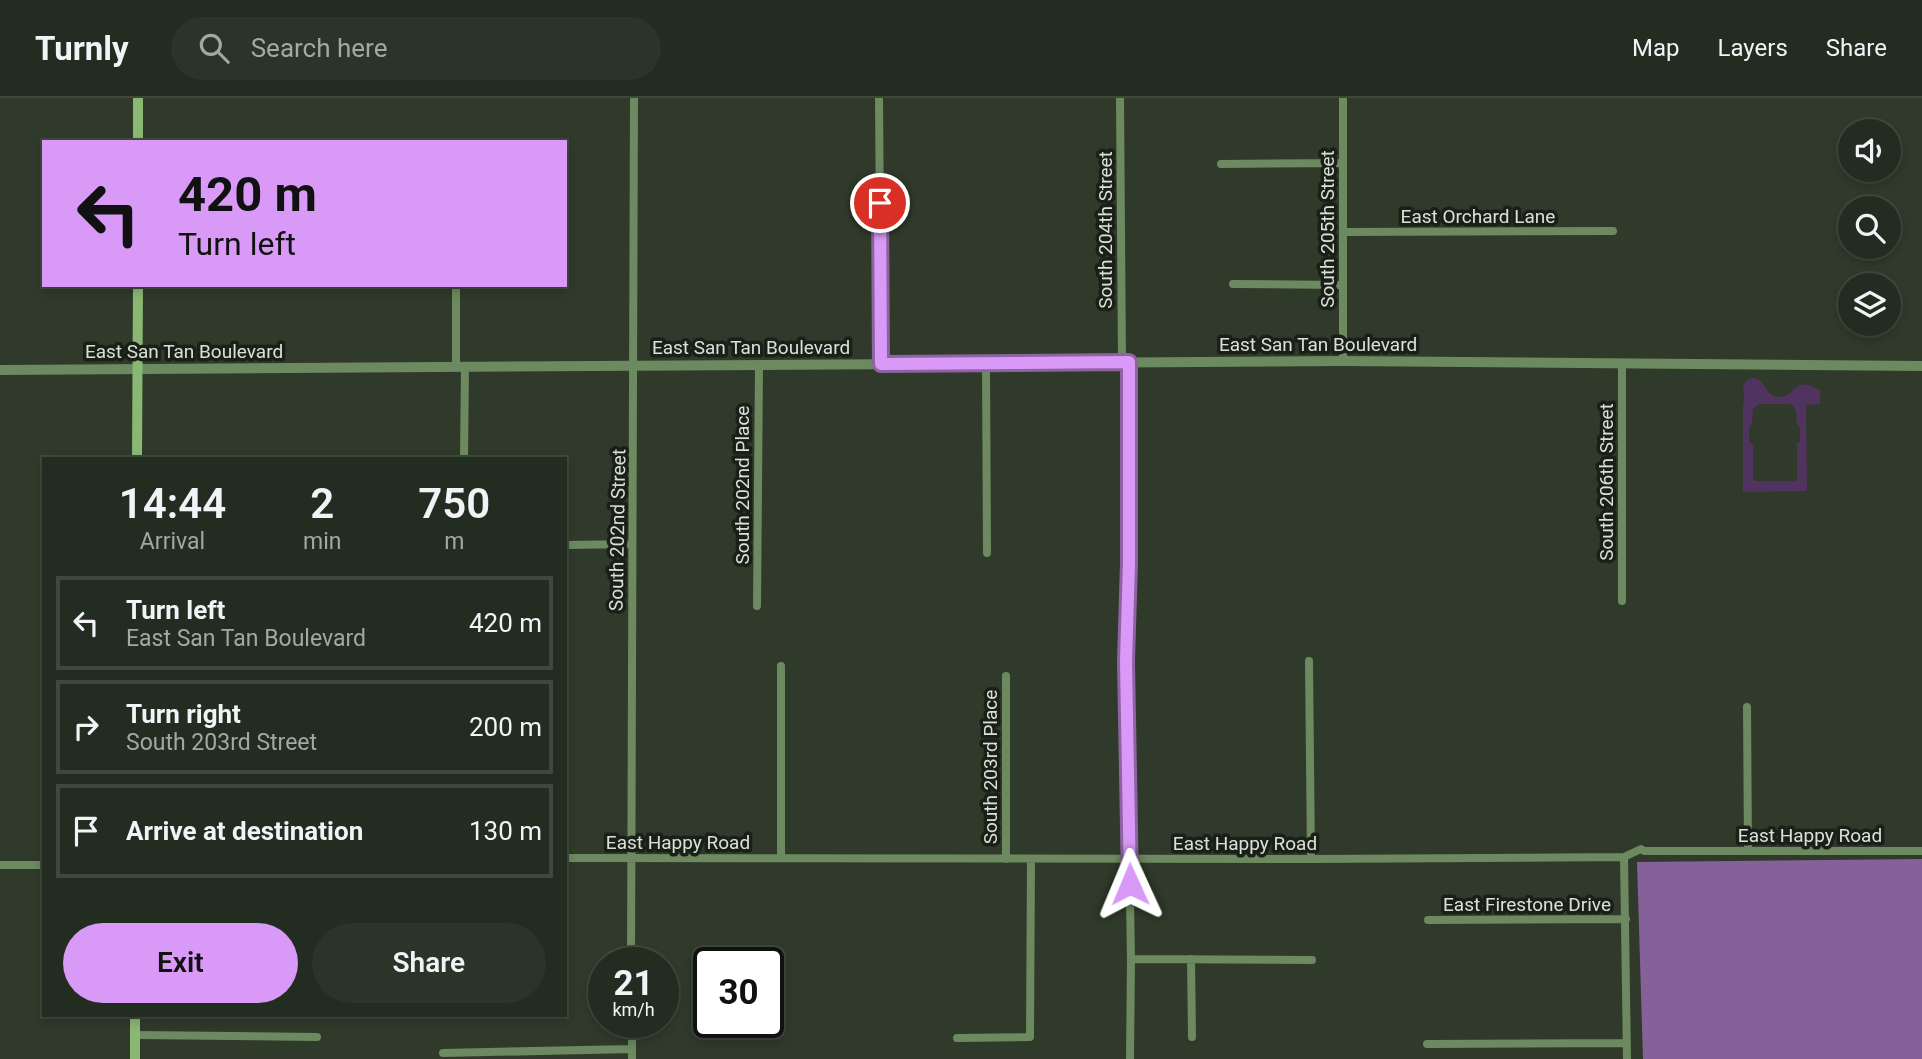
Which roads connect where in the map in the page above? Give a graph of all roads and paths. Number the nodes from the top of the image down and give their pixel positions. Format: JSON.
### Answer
{"nodes":[{"id":1,"x":138,"y":98,"type":"edge"},
{"id":2,"x":634,"y":98,"type":"edge"},
{"id":3,"x":879,"y":98,"type":"edge"},
{"id":4,"x":1120,"y":98,"type":"edge"},
{"id":5,"x":1343,"y":98,"type":"edge"},
{"id":6,"x":138,"y":140,"type":"edge"},
{"id":7,"x":1343,"y":163,"type":"junction"},
{"id":8,"x":1221,"y":164,"type":"dead end"},
{"id":9,"x":1613,"y":231,"type":"dead end"},
{"id":10,"x":1343,"y":232,"type":"junction"},
{"id":11,"x":1233,"y":284,"type":"dead end"},
{"id":12,"x":1342,"y":285,"type":"junction"},
{"id":13,"x":138,"y":287,"type":"edge"},
{"id":14,"x":456,"y":287,"type":"edge"},
{"id":15,"x":1343,"y":361,"type":"junction"},
{"id":16,"x":1125,"y":362,"type":"junction"},
{"id":17,"x":986,"y":363,"type":"junction"},
{"id":18,"x":1622,"y":363,"type":"junction"},
{"id":19,"x":881,"y":364,"type":"junction"},
{"id":20,"x":634,"y":365,"type":"junction"},
{"id":21,"x":759,"y":365,"type":"junction"},
{"id":22,"x":461,"y":366,"type":"junction"},
{"id":23,"x":1922,"y":366,"type":"edge"},
{"id":24,"x":138,"y":369,"type":"junction"},
{"id":25,"x":0,"y":370,"type":"edge"},
{"id":26,"x":137,"y":457,"type":"edge"},
{"id":27,"x":464,"y":457,"type":"edge"},
{"id":28,"x":632,"y":544,"type":"junction"},
{"id":29,"x":567,"y":545,"type":"edge"},
{"id":30,"x":987,"y":553,"type":"dead end"},
{"id":31,"x":1622,"y":601,"type":"dead end"},
{"id":32,"x":757,"y":606,"type":"dead end"},
{"id":33,"x":1310,"y":661,"type":"dead end"},
{"id":34,"x":781,"y":666,"type":"dead end"},
{"id":35,"x":1006,"y":676,"type":"dead end"},
{"id":36,"x":1747,"y":707,"type":"dead end"},
{"id":37,"x":1922,"y":850,"type":"edge"},
{"id":38,"x":1748,"y":851,"type":"junction"},
{"id":39,"x":631,"y":857,"type":"junction"},
{"id":40,"x":1624,"y":857,"type":"junction"},
{"id":41,"x":567,"y":858,"type":"edge"},
{"id":42,"x":781,"y":858,"type":"junction"},
{"id":43,"x":1006,"y":859,"type":"junction"},
{"id":44,"x":1031,"y":859,"type":"junction"},
{"id":45,"x":1130,"y":859,"type":"junction"},
{"id":46,"x":1311,"y":859,"type":"junction"},
{"id":47,"x":0,"y":865,"type":"edge"},
{"id":48,"x":42,"y":865,"type":"edge"},
{"id":49,"x":1428,"y":919,"type":"dead end"},
{"id":50,"x":1626,"y":919,"type":"junction"},
{"id":51,"x":631,"y":947,"type":"edge"},
{"id":52,"x":1130,"y":959,"type":"junction"},
{"id":53,"x":1191,"y":960,"type":"junction"},
{"id":54,"x":1312,"y":960,"type":"dead end"},
{"id":55,"x":135,"y":1017,"type":"edge"},
{"id":56,"x":135,"y":1035,"type":"junction"},
{"id":57,"x":317,"y":1037,"type":"dead end"},
{"id":58,"x":1192,"y":1037,"type":"dead end"},
{"id":59,"x":957,"y":1038,"type":"dead end"},
{"id":60,"x":1627,"y":1043,"type":"junction"},
{"id":61,"x":1427,"y":1044,"type":"dead end"},
{"id":62,"x":443,"y":1053,"type":"dead end"},
{"id":63,"x":632,"y":1054,"type":"edge"},
{"id":64,"x":135,"y":1059,"type":"edge"},
{"id":65,"x":1130,"y":1059,"type":"edge"},
{"id":66,"x":1627,"y":1059,"type":"edge"}],
"edges":[{"from":1,"to":6,"type":"main road"},
{"from":2,"to":20,"type":"street","name":"South 202nd Street"},
{"from":3,"to":19,"type":"street"},
{"from":4,"to":16,"type":"street","name":"South 204th Street"},
{"from":5,"to":7,"type":"street","name":"South 205th Street"},
{"from":7,"to":8,"type":"street"},
{"from":7,"to":10,"type":"street","name":"South 205th Street"},
{"from":9,"to":10,"type":"street","name":"East Orchard Lane"},
{"from":10,"to":12,"type":"street","name":"South 205th Street"},
{"from":11,"to":12,"type":"street"},
{"from":12,"to":15,"type":"street","name":"South 205th Street"},
{"from":13,"to":24,"type":"main road"},
{"from":14,"to":22,"type":"street"},
{"from":15,"to":16,"type":"street","name":"East San Tan Boulevard"},
{"from":15,"to":18,"type":"street","name":"East San Tan Boulevard"},
{"from":16,"to":17,"type":"street","name":"East San Tan Boulevard"},
{"from":16,"to":45,"type":"street","name":"South 204th Street"},
{"from":17,"to":19,"type":"street","name":"East San Tan Boulevard"},
{"from":17,"to":30,"type":"street"},
{"from":18,"to":23,"type":"street","name":"East San Tan Boulevard"},
{"from":18,"to":31,"type":"street","name":"South 206th Street"},
{"from":19,"to":21,"type":"street","name":"East San Tan Boulevard"},
{"from":20,"to":21,"type":"street","name":"East San Tan Boulevard"},
{"from":20,"to":22,"type":"street","name":"East San Tan Boulevard"},
{"from":20,"to":28,"type":"street","name":"South 202nd Street"},
{"from":21,"to":32,"type":"street","name":"South 202nd Place"},
{"from":22,"to":24,"type":"street","name":"East San Tan Boulevard"},
{"from":22,"to":27,"type":"street"},
{"from":24,"to":25,"type":"street","name":"East San Tan Boulevard"},
{"from":24,"to":26,"type":"main road"},
{"from":28,"to":29,"type":"street"},
{"from":28,"to":39,"type":"street","name":"South 202nd Street"},
{"from":33,"to":46,"type":"street"},
{"from":34,"to":42,"type":"street"},
{"from":35,"to":43,"type":"street","name":"South 203rd Place"},
{"from":36,"to":38,"type":"street"},
{"from":37,"to":38,"type":"street","name":"East Happy Road"},
{"from":38,"to":40,"type":"street","name":"East Happy Road"},
{"from":39,"to":41,"type":"street","name":"East Happy Road"},
{"from":39,"to":42,"type":"street","name":"East Happy Road"},
{"from":39,"to":51,"type":"street","name":"South 202nd Street"},
{"from":40,"to":46,"type":"street","name":"East Happy Road"},
{"from":40,"to":50,"type":"street"},
{"from":42,"to":43,"type":"street","name":"East Happy Road"},
{"from":43,"to":44,"type":"street","name":"East Happy Road"},
{"from":44,"to":45,"type":"street","name":"East Happy Road"},
{"from":44,"to":59,"type":"street"},
{"from":45,"to":46,"type":"street","name":"East Happy Road"},
{"from":45,"to":52,"type":"street","name":"South 204th Street"},
{"from":47,"to":48,"type":"street"},
{"from":49,"to":50,"type":"street","name":"East Firestone Drive"},
{"from":50,"to":60,"type":"street"},
{"from":52,"to":53,"type":"street"},
{"from":52,"to":65,"type":"street","name":"South 204th Street"},
{"from":53,"to":54,"type":"street"},
{"from":53,"to":58,"type":"street"},
{"from":55,"to":56,"type":"main road"},
{"from":56,"to":57,"type":"street"},
{"from":56,"to":64,"type":"main road"},
{"from":60,"to":61,"type":"street"},
{"from":60,"to":66,"type":"street"},
{"from":62,"to":63,"type":"street"}]}
